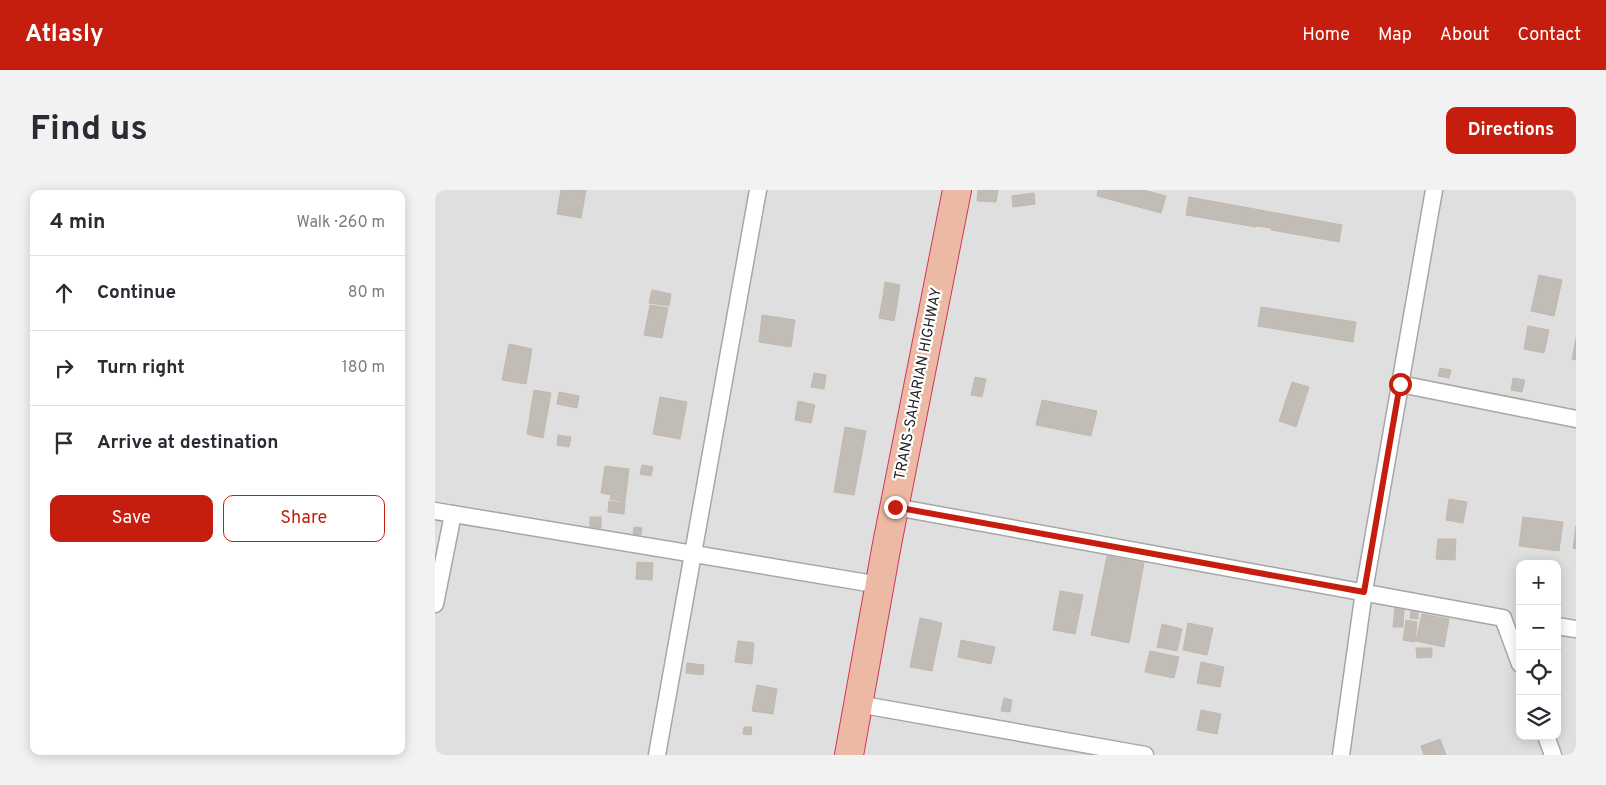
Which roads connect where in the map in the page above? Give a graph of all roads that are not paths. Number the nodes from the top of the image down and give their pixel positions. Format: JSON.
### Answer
{"nodes":[{"id":1,"x":758,"y":190,"type":"edge"},
{"id":2,"x":957,"y":190,"type":"edge"},
{"id":3,"x":1434,"y":190,"type":"edge"},
{"id":4,"x":1400,"y":384,"type":"junction"},
{"id":5,"x":1576,"y":419,"type":"edge"},
{"id":6,"x":895,"y":507,"type":"junction"},
{"id":7,"x":435,"y":511,"type":"edge"},
{"id":8,"x":453,"y":514,"type":"junction"},
{"id":9,"x":693,"y":554,"type":"junction"},
{"id":10,"x":880,"y":585,"type":"junction"},
{"id":11,"x":1364,"y":592,"type":"junction"},
{"id":12,"x":435,"y":604,"type":"edge"},
{"id":13,"x":1503,"y":618,"type":"junction"},
{"id":14,"x":1516,"y":620,"type":"edge"},
{"id":15,"x":1561,"y":627,"type":"edge"},
{"id":16,"x":1576,"y":629,"type":"edge"},
{"id":17,"x":1516,"y":653,"type":"edge"},
{"id":18,"x":858,"y":704,"type":"junction"},
{"id":19,"x":1547,"y":740,"type":"edge"},
{"id":20,"x":657,"y":755,"type":"edge"},
{"id":21,"x":849,"y":755,"type":"edge"},
{"id":22,"x":1145,"y":755,"type":"edge"},
{"id":23,"x":1341,"y":755,"type":"edge"},
{"id":24,"x":1553,"y":755,"type":"edge"}],
"edges":[{"from":1,"to":9,"type":"street"},
{"from":2,"to":6,"type":"highway","name":"TRANS-SAHARIAN HIGHWAY"},
{"from":3,"to":4,"type":"street"},
{"from":4,"to":5,"type":"street"},
{"from":4,"to":11,"type":"street"},
{"from":6,"to":10,"type":"highway","name":"TRANS-SAHARIAN HIGHWAY"},
{"from":6,"to":11,"type":"street"},
{"from":7,"to":8,"type":"street"},
{"from":8,"to":9,"type":"street"},
{"from":8,"to":12,"type":"street"},
{"from":9,"to":10,"type":"street"},
{"from":9,"to":20,"type":"street"},
{"from":10,"to":18,"type":"highway","name":"TRANS-SAHARIAN HIGHWAY"},
{"from":11,"to":13,"type":"street"},
{"from":11,"to":23,"type":"street"},
{"from":13,"to":14,"type":"street"},
{"from":13,"to":17,"type":"street"},
{"from":15,"to":16,"type":"street"},
{"from":18,"to":21,"type":"highway","name":"TRANS-SAHARIAN HIGHWAY"},
{"from":18,"to":22,"type":"street"},
{"from":19,"to":24,"type":"street"}]}
